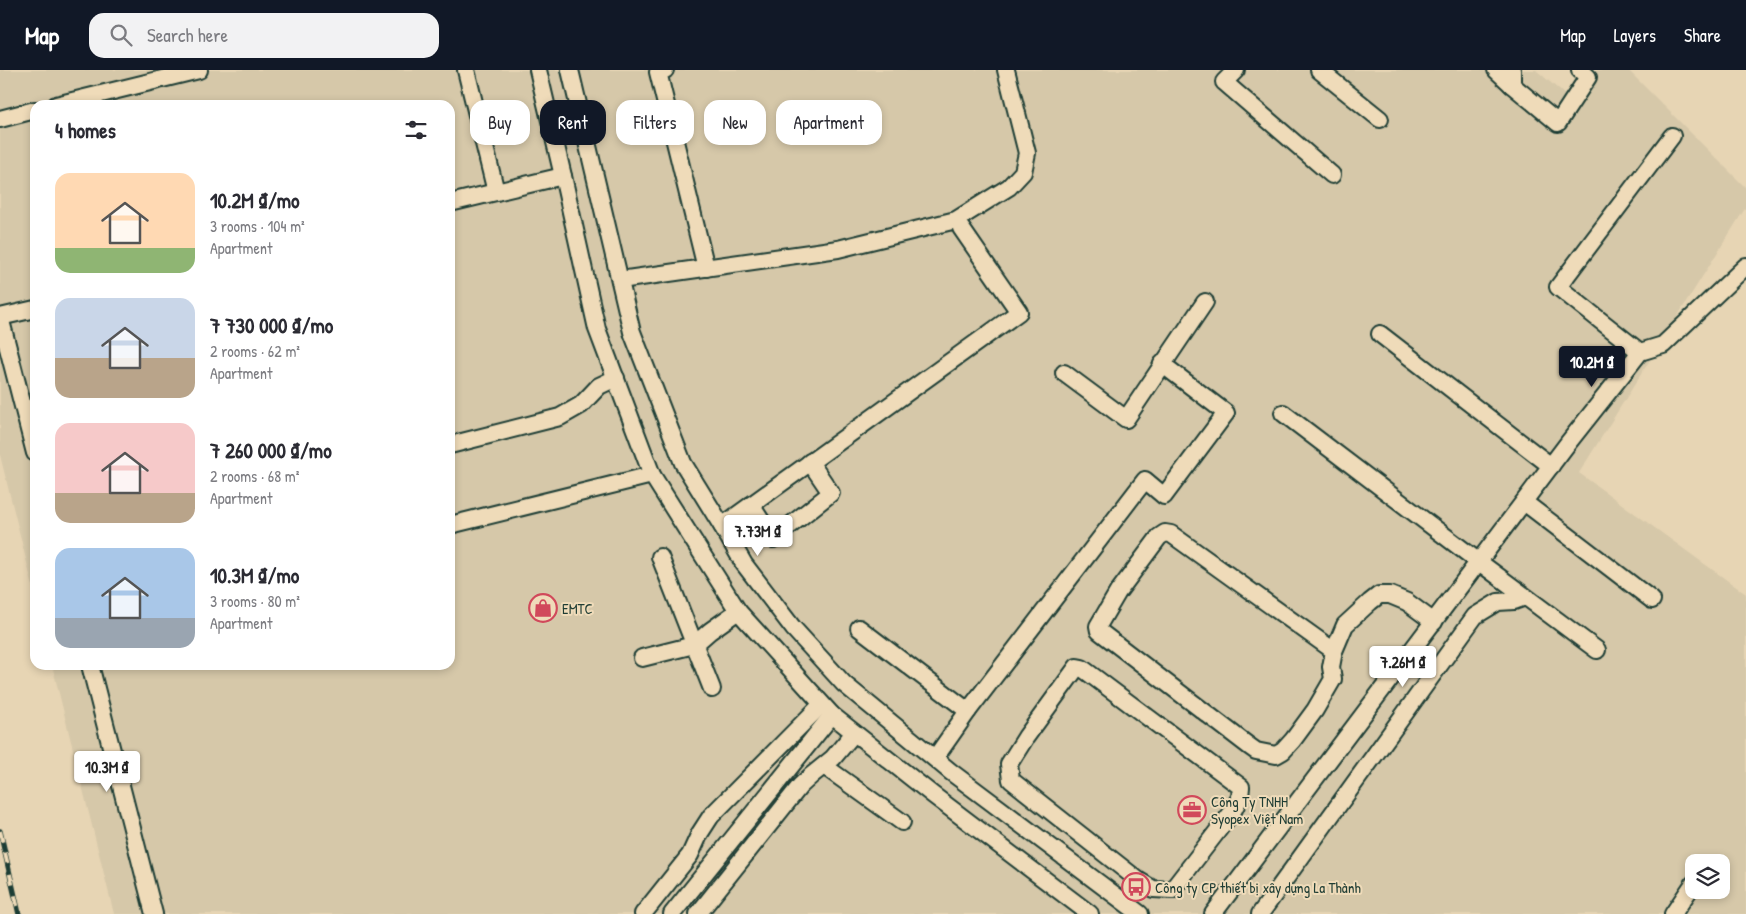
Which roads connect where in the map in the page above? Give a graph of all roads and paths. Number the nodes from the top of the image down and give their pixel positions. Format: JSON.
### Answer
{"nodes":[{"id":1,"x":199,"y":70,"type":"edge"},
{"id":2,"x":466,"y":70,"type":"edge"},
{"id":3,"x":538,"y":70,"type":"edge"},
{"id":4,"x":570,"y":70,"type":"edge"},
{"id":5,"x":665,"y":70,"type":"edge"},
{"id":6,"x":1006,"y":70,"type":"edge"},
{"id":7,"x":1236,"y":70,"type":"edge"},
{"id":8,"x":1319,"y":70,"type":"edge"},
{"id":9,"x":1496,"y":70,"type":"edge"},
{"id":10,"x":1580,"y":70,"type":"edge"},
{"id":11,"x":1512,"y":78,"type":"edge"},
{"id":12,"x":76,"y":100,"type":"edge"},
{"id":13,"x":30,"y":111,"type":"edge"},
{"id":14,"x":0,"y":119,"type":"edge"},
{"id":15,"x":1380,"y":120,"type":"dead end"},
{"id":16,"x":1672,"y":136,"type":"dead end"},
{"id":17,"x":1332,"y":175,"type":"dead end"},
{"id":18,"x":564,"y":176,"type":"junction"},
{"id":19,"x":496,"y":192,"type":"junction"},
{"id":20,"x":455,"y":203,"type":"edge"},
{"id":21,"x":961,"y":228,"type":"dead end"},
{"id":22,"x":1746,"y":266,"type":"edge"},
{"id":23,"x":706,"y":268,"type":"junction"},
{"id":24,"x":620,"y":280,"type":"junction"},
{"id":25,"x":1205,"y":302,"type":"dead end"},
{"id":26,"x":30,"y":310,"type":"edge"},
{"id":27,"x":0,"y":317,"type":"edge"},
{"id":28,"x":1380,"y":334,"type":"dead end"},
{"id":29,"x":1640,"y":352,"type":"junction"},
{"id":30,"x":1162,"y":364,"type":"junction"},
{"id":31,"x":1064,"y":373,"type":"dead end"},
{"id":32,"x":616,"y":378,"type":"junction"},
{"id":33,"x":1283,"y":413,"type":"dead end"},
{"id":34,"x":30,"y":434,"type":"edge"},
{"id":35,"x":455,"y":444,"type":"edge"},
{"id":36,"x":810,"y":462,"type":"junction"},
{"id":37,"x":1552,"y":466,"type":"junction"},
{"id":38,"x":652,"y":475,"type":"junction"},
{"id":39,"x":1524,"y":502,"type":"junction"},
{"id":40,"x":751,"y":505,"type":"junction"},
{"id":41,"x":455,"y":524,"type":"edge"},
{"id":42,"x":722,"y":526,"type":"junction"},
{"id":43,"x":660,"y":557,"type":"dead end"},
{"id":44,"x":1479,"y":562,"type":"junction"},
{"id":45,"x":1525,"y":597,"type":"junction"},
{"id":46,"x":1652,"y":600,"type":"dead end"},
{"id":47,"x":738,"y":611,"type":"junction"},
{"id":48,"x":1434,"y":622,"type":"junction"},
{"id":49,"x":858,"y":628,"type":"dead end"},
{"id":50,"x":694,"y":645,"type":"junction"},
{"id":51,"x":1597,"y":650,"type":"dead end"},
{"id":52,"x":1334,"y":651,"type":"junction"},
{"id":53,"x":642,"y":658,"type":"dead end"},
{"id":54,"x":91,"y":670,"type":"edge"},
{"id":55,"x":712,"y":688,"type":"dead end"},
{"id":56,"x":827,"y":710,"type":"junction"},
{"id":57,"x":968,"y":711,"type":"junction"},
{"id":58,"x":854,"y":733,"type":"junction"},
{"id":59,"x":935,"y":758,"type":"junction"},
{"id":60,"x":1009,"y":764,"type":"joint"},
{"id":61,"x":824,"y":766,"type":"junction"},
{"id":62,"x":902,"y":822,"type":"dead end"},
{"id":63,"x":1685,"y":897,"type":"edge"},
{"id":64,"x":154,"y":914,"type":"edge"},
{"id":65,"x":643,"y":914,"type":"edge"},
{"id":66,"x":672,"y":914,"type":"edge"},
{"id":67,"x":698,"y":914,"type":"edge"},
{"id":68,"x":1090,"y":914,"type":"edge"},
{"id":69,"x":1140,"y":914,"type":"edge"},
{"id":70,"x":1214,"y":914,"type":"edge"},
{"id":71,"x":1260,"y":914,"type":"edge"},
{"id":72,"x":1674,"y":914,"type":"edge"}],
"edges":[{"from":1,"to":12,"type":"street"},
{"from":2,"to":19,"type":"street"},
{"from":3,"to":18,"type":"street"},
{"from":4,"to":24,"type":"street"},
{"from":5,"to":23,"type":"street"},
{"from":6,"to":23,"type":"street"},
{"from":7,"to":17,"type":"street"},
{"from":8,"to":15,"type":"street"},
{"from":9,"to":11,"type":"street"},
{"from":10,"to":11,"type":"street"},
{"from":13,"to":14,"type":"street"},
{"from":16,"to":29,"type":"street"},
{"from":18,"to":19,"type":"street"},
{"from":18,"to":32,"type":"street"},
{"from":19,"to":20,"type":"street"},
{"from":21,"to":36,"type":"street"},
{"from":22,"to":29,"type":"street"},
{"from":23,"to":24,"type":"street"},
{"from":24,"to":42,"type":"street"},
{"from":25,"to":30,"type":"street"},
{"from":26,"to":27,"type":"street"},
{"from":27,"to":34,"type":"street"},
{"from":28,"to":37,"type":"street"},
{"from":29,"to":37,"type":"street"},
{"from":30,"to":31,"type":"street"},
{"from":30,"to":57,"type":"street"},
{"from":32,"to":35,"type":"street"},
{"from":32,"to":38,"type":"street"},
{"from":33,"to":44,"type":"street"},
{"from":36,"to":40,"type":"street"},
{"from":36,"to":40,"type":"street"},
{"from":37,"to":39,"type":"street"},
{"from":38,"to":41,"type":"street"},
{"from":38,"to":47,"type":"street"},
{"from":39,"to":44,"type":"street"},
{"from":39,"to":46,"type":"street"},
{"from":40,"to":42,"type":"street"},
{"from":42,"to":59,"type":"street"},
{"from":43,"to":50,"type":"street"},
{"from":44,"to":45,"type":"street"},
{"from":44,"to":48,"type":"street"},
{"from":45,"to":51,"type":"street"},
{"from":45,"to":71,"type":"street"},
{"from":47,"to":50,"type":"street"},
{"from":47,"to":56,"type":"street"},
{"from":48,"to":52,"type":"street"},
{"from":48,"to":70,"type":"street"},
{"from":49,"to":57,"type":"street"},
{"from":50,"to":53,"type":"street"},
{"from":50,"to":55,"type":"street"},
{"from":52,"to":52,"type":"street"},
{"from":54,"to":64,"type":"street"},
{"from":56,"to":58,"type":"street"},
{"from":56,"to":65,"type":"street"},
{"from":56,"to":66,"type":"street"},
{"from":57,"to":59,"type":"street"},
{"from":58,"to":61,"type":"street"},
{"from":58,"to":68,"type":"street"},
{"from":59,"to":69,"type":"street"},
{"from":60,"to":60,"type":"street"},
{"from":61,"to":62,"type":"street"},
{"from":61,"to":67,"type":"street"},
{"from":63,"to":72,"type":"street"}]}
